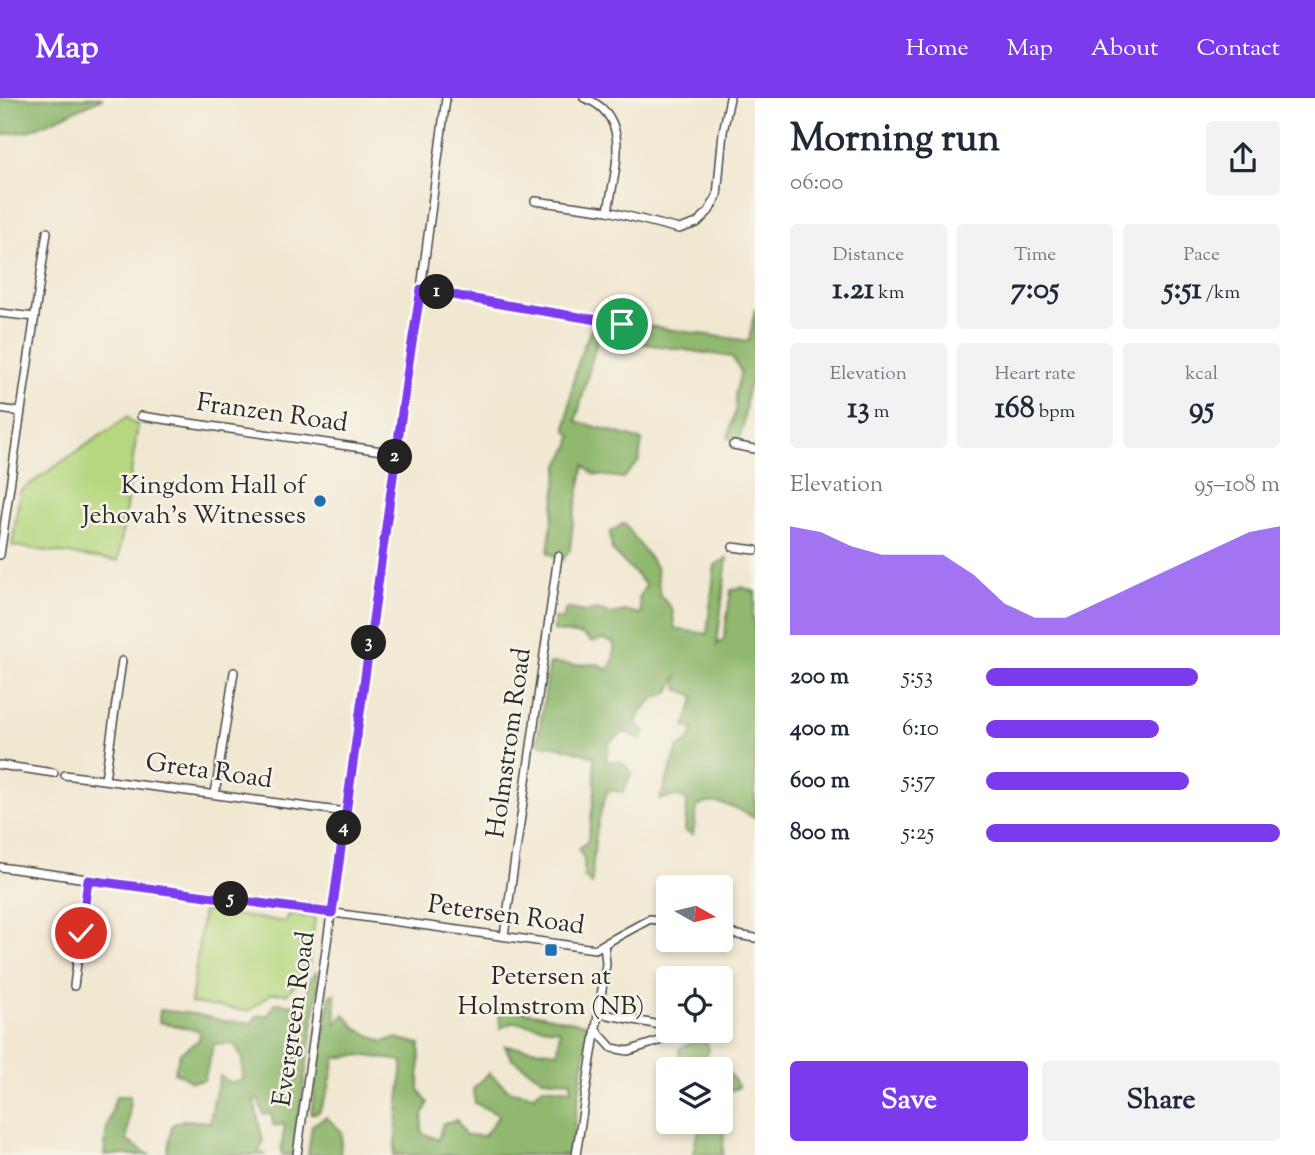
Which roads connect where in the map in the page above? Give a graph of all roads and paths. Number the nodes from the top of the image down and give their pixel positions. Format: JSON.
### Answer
{"nodes":[{"id":1,"x":446,"y":98,"type":"edge"},
{"id":2,"x":584,"y":98,"type":"edge"},
{"id":3,"x":730,"y":98,"type":"edge"},
{"id":4,"x":535,"y":201,"type":"dead end"},
{"id":5,"x":608,"y":211,"type":"junction"},
{"id":6,"x":47,"y":232,"type":"dead end"},
{"id":7,"x":421,"y":289,"type":"junction"},
{"id":8,"x":0,"y":313,"type":"edge"},
{"id":9,"x":35,"y":317,"type":"junction"},
{"id":10,"x":622,"y":324,"type":"dead end"},
{"id":11,"x":0,"y":409,"type":"edge"},
{"id":12,"x":20,"y":412,"type":"junction"},
{"id":13,"x":141,"y":416,"type":"dead end"},
{"id":14,"x":733,"y":444,"type":"dead end"},
{"id":15,"x":755,"y":449,"type":"edge"},
{"id":16,"x":396,"y":453,"type":"junction"},
{"id":17,"x":4,"y":499,"type":"edge"},
{"id":18,"x":733,"y":547,"type":"dead end"},
{"id":19,"x":755,"y":550,"type":"edge"},
{"id":20,"x":0,"y":555,"type":"edge"},
{"id":21,"x":558,"y":556,"type":"dead end"},
{"id":22,"x":122,"y":661,"type":"dead end"},
{"id":23,"x":234,"y":672,"type":"dead end"},
{"id":24,"x":0,"y":765,"type":"edge"},
{"id":25,"x":54,"y":773,"type":"dead end"},
{"id":26,"x":65,"y":775,"type":"dead end"},
{"id":27,"x":105,"y":779,"type":"junction"},
{"id":28,"x":215,"y":794,"type":"junction"},
{"id":29,"x":346,"y":812,"type":"junction"},
{"id":30,"x":0,"y":867,"type":"edge"},
{"id":31,"x":88,"y":880,"type":"junction"},
{"id":32,"x":332,"y":913,"type":"junction"},
{"id":33,"x":656,"y":920,"type":"edge"},
{"id":34,"x":733,"y":934,"type":"edge"},
{"id":35,"x":504,"y":936,"type":"junction"},
{"id":36,"x":755,"y":938,"type":"edge"},
{"id":37,"x":604,"y":944,"type":"junction"},
{"id":38,"x":75,"y":986,"type":"dead end"},
{"id":39,"x":598,"y":1013,"type":"junction"},
{"id":40,"x":596,"y":1030,"type":"junction"},
{"id":41,"x":298,"y":1155,"type":"edge"},
{"id":42,"x":576,"y":1155,"type":"edge"}],
"edges":[{"from":1,"to":7,"type":"street","name":"Evergreen Road"},
{"from":2,"to":5,"type":"street"},
{"from":3,"to":5,"type":"street"},
{"from":4,"to":5,"type":"street"},
{"from":6,"to":9,"type":"street"},
{"from":7,"to":10,"type":"street"},
{"from":7,"to":16,"type":"street","name":"Evergreen Road"},
{"from":8,"to":9,"type":"street"},
{"from":9,"to":12,"type":"street"},
{"from":11,"to":12,"type":"street"},
{"from":12,"to":17,"type":"street"},
{"from":13,"to":16,"type":"street","name":"Franzen Road"},
{"from":14,"to":15,"type":"street"},
{"from":16,"to":29,"type":"street","name":"Evergreen Road"},
{"from":17,"to":20,"type":"street"},
{"from":18,"to":19,"type":"street"},
{"from":21,"to":35,"type":"street","name":"Holmstrom Road"},
{"from":22,"to":27,"type":"street"},
{"from":23,"to":28,"type":"street"},
{"from":24,"to":25,"type":"street"},
{"from":26,"to":27,"type":"street","name":"Greta Road"},
{"from":27,"to":28,"type":"street","name":"Greta Road"},
{"from":28,"to":29,"type":"street","name":"Greta Road"},
{"from":29,"to":32,"type":"street","name":"Evergreen Road"},
{"from":30,"to":31,"type":"street","name":"Petersen Road"},
{"from":31,"to":32,"type":"street","name":"Petersen Road"},
{"from":31,"to":38,"type":"street"},
{"from":32,"to":35,"type":"street","name":"Petersen Road"},
{"from":32,"to":41,"type":"street","name":"Evergreen Road"},
{"from":33,"to":37,"type":"street","name":"Petersen Road"},
{"from":34,"to":36,"type":"street"},
{"from":35,"to":37,"type":"street","name":"Petersen Road"},
{"from":37,"to":39,"type":"street"},
{"from":39,"to":40,"type":"street"},
{"from":39,"to":40,"type":"street"},
{"from":40,"to":42,"type":"street"}]}
